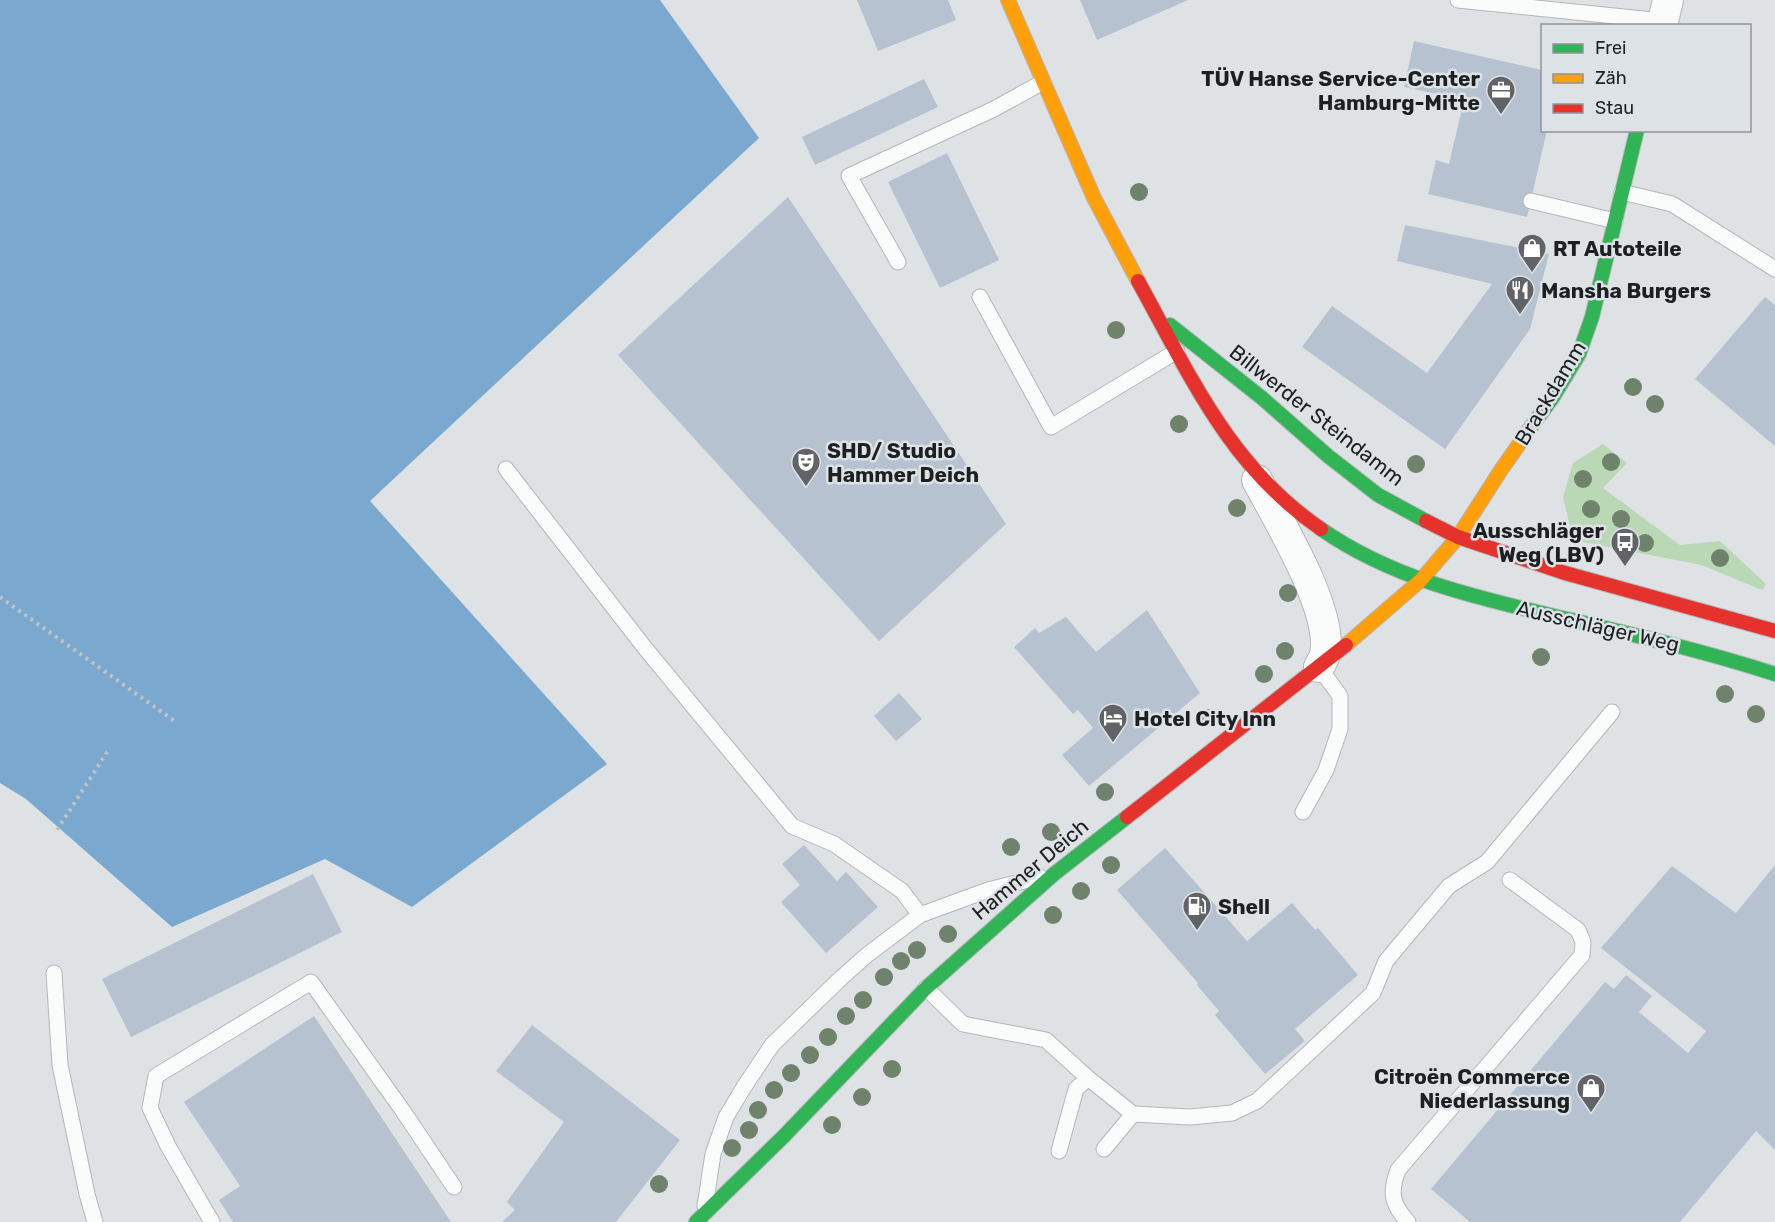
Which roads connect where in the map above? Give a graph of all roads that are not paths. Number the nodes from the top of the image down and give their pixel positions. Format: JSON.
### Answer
{"nodes":[{"id":1,"x":1008,"y":0,"type":"edge"},
{"id":2,"x":1458,"y":0,"type":"edge"},
{"id":3,"x":1664,"y":16,"type":"edge"},
{"id":4,"x":1043,"y":82,"type":"junction"},
{"id":5,"x":1637,"y":132,"type":"edge"},
{"id":6,"x":1622,"y":192,"type":"junction"},
{"id":7,"x":1531,"y":201,"type":"dead end"},
{"id":8,"x":1615,"y":221,"type":"junction"},
{"id":9,"x":898,"y":262,"type":"dead end"},
{"id":10,"x":1775,"y":269,"type":"edge"},
{"id":11,"x":980,"y":297,"type":"dead end"},
{"id":12,"x":1157,"y":315,"type":"junction"},
{"id":13,"x":1177,"y":351,"type":"junction"},
{"id":14,"x":1252,"y":469,"type":"junction"},
{"id":15,"x":506,"y":470,"type":"dead end"},
{"id":16,"x":1458,"y":537,"type":"junction"},
{"id":17,"x":1420,"y":580,"type":"junction"},
{"id":18,"x":1775,"y":631,"type":"edge"},
{"id":19,"x":1319,"y":667,"type":"junction"},
{"id":20,"x":1775,"y":674,"type":"edge"},
{"id":21,"x":1612,"y":712,"type":"dead end"},
{"id":22,"x":1303,"y":812,"type":"dead end"},
{"id":23,"x":1054,"y":874,"type":"junction"},
{"id":24,"x":1510,"y":880,"type":"dead end"},
{"id":25,"x":920,"y":915,"type":"junction"},
{"id":26,"x":54,"y":973,"type":"dead end"},
{"id":27,"x":926,"y":988,"type":"junction"},
{"id":28,"x":1088,"y":1078,"type":"junction"},
{"id":29,"x":1134,"y":1114,"type":"junction"},
{"id":30,"x":1104,"y":1149,"type":"dead end"},
{"id":31,"x":1059,"y":1151,"type":"dead end"},
{"id":32,"x":454,"y":1187,"type":"dead end"},
{"id":33,"x":700,"y":1218,"type":"edge"},
{"id":34,"x":95,"y":1222,"type":"edge"},
{"id":35,"x":212,"y":1222,"type":"edge"},
{"id":36,"x":1408,"y":1222,"type":"edge"}],
"edges":[{"from":1,"to":4,"type":"main road","name":"Billwerder Steindamm"},
{"from":2,"to":3,"type":"lane"},
{"from":4,"to":9,"type":"lane"},
{"from":4,"to":12,"type":"main road","name":"Billwerder Steindamm"},
{"from":5,"to":6,"type":"main road","name":"Brackdamm"},
{"from":6,"to":8,"type":"main road","name":"Brackdamm"},
{"from":6,"to":10,"type":"lane"},
{"from":7,"to":8,"type":"lane"},
{"from":8,"to":16,"type":"main road","name":"Brackdamm"},
{"from":11,"to":13,"type":"lane"},
{"from":12,"to":13,"type":"main road","name":"Billwerder Steindamm"},
{"from":12,"to":16,"type":"main road","name":"Billwerder Steindamm"},
{"from":13,"to":14,"type":"main road","name":"Billwerder Steindamm"},
{"from":14,"to":17,"type":"main road","name":"Billwerder Steindamm"},
{"from":14,"to":19,"type":"street"},
{"from":15,"to":25,"type":"lane"},
{"from":16,"to":17,"type":"main road","name":"Brackdamm"},
{"from":16,"to":18,"type":"main road","name":"Ausschläger Weg"},
{"from":17,"to":19,"type":"main road","name":"Hammer Deich"},
{"from":17,"to":20,"type":"main road","name":"Ausschläger Weg"},
{"from":19,"to":22,"type":"lane"},
{"from":19,"to":23,"type":"main road","name":"Hammer Deich"},
{"from":21,"to":29,"type":"lane"},
{"from":23,"to":25,"type":"lane"},
{"from":23,"to":27,"type":"main road","name":"Hammer Deich"},
{"from":24,"to":36,"type":"lane"},
{"from":25,"to":33,"type":"lane"},
{"from":26,"to":34,"type":"lane"},
{"from":27,"to":28,"type":"lane"},
{"from":27,"to":33,"type":"main road","name":"Hammer Deich"},
{"from":28,"to":29,"type":"lane"},
{"from":28,"to":31,"type":"lane"},
{"from":29,"to":30,"type":"lane"},
{"from":32,"to":35,"type":"lane"}]}
